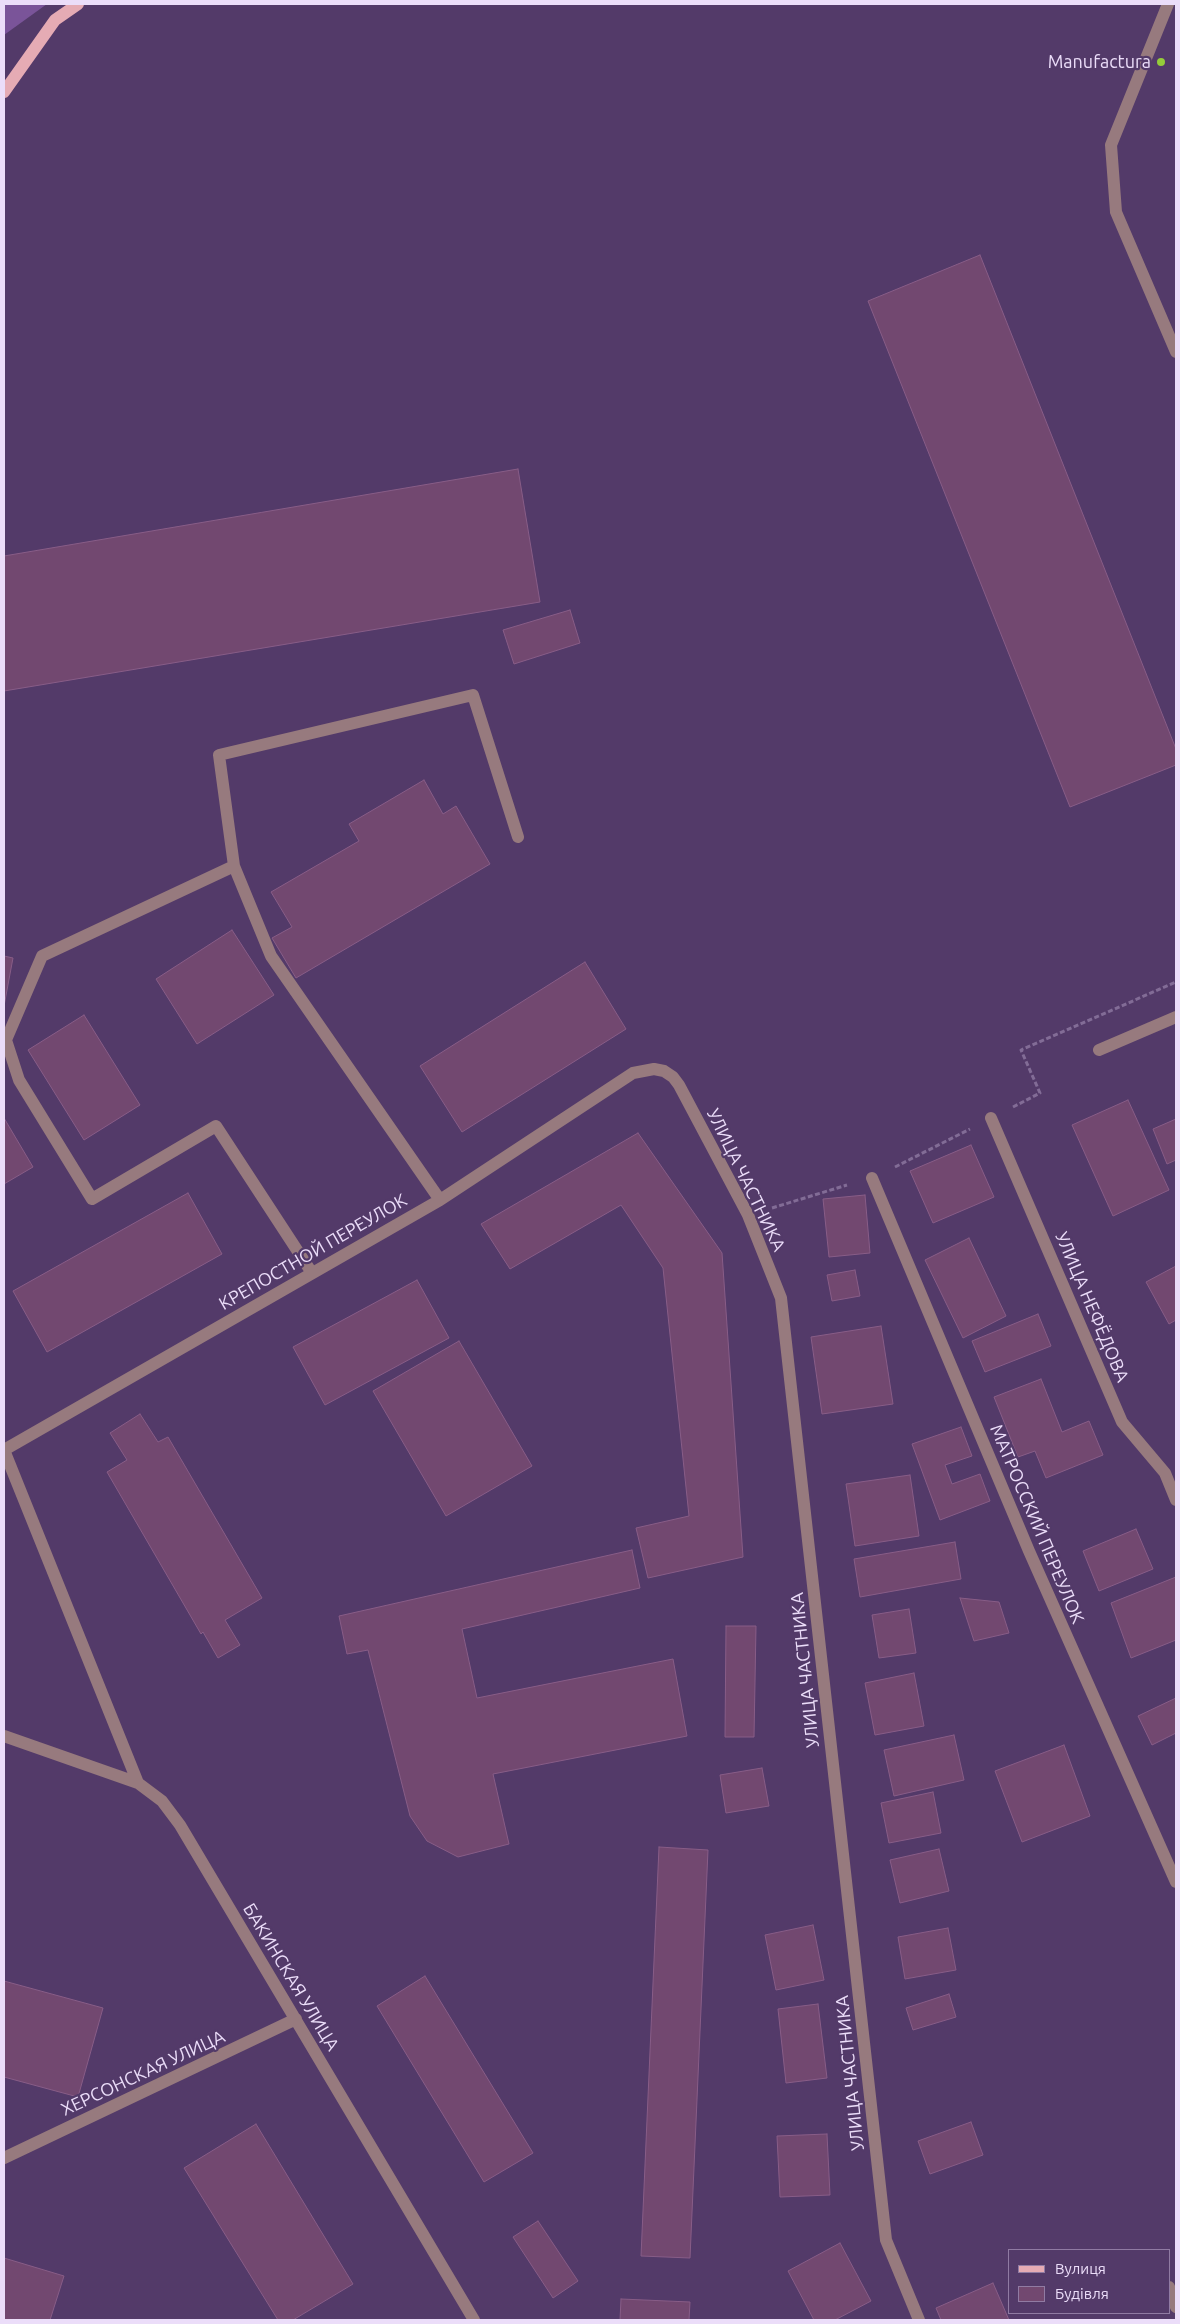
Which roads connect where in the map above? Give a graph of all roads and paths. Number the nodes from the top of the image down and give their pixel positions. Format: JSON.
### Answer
{"nodes":[{"id":1,"x":78,"y":4,"type":"edge"},
{"id":2,"x":1168,"y":4,"type":"edge"},
{"id":3,"x":4,"y":92,"type":"edge"},
{"id":4,"x":1176,"y":352,"type":"edge"},
{"id":5,"x":518,"y":837,"type":"dead end"},
{"id":6,"x":234,"y":866,"type":"junction"},
{"id":7,"x":1176,"y":982,"type":"edge"},
{"id":8,"x":1176,"y":1017,"type":"edge"},
{"id":9,"x":1099,"y":1050,"type":"dead end"},
{"id":10,"x":633,"y":1073,"type":"joint"},
{"id":11,"x":991,"y":1118,"type":"joint"},
{"id":12,"x":872,"y":1178,"type":"dead end"},
{"id":13,"x":440,"y":1200,"type":"junction"},
{"id":14,"x":312,"y":1273,"type":"junction"},
{"id":15,"x":4,"y":1450,"type":"edge"},
{"id":16,"x":1176,"y":1500,"type":"edge"},
{"id":17,"x":4,"y":1736,"type":"edge"},
{"id":18,"x":138,"y":1783,"type":"junction"},
{"id":19,"x":1176,"y":1882,"type":"edge"},
{"id":20,"x":296,"y":2019,"type":"junction"},
{"id":21,"x":4,"y":2158,"type":"edge"},
{"id":22,"x":1170,"y":2290,"type":"edge"},
{"id":23,"x":1176,"y":2307,"type":"edge"},
{"id":24,"x":474,"y":2320,"type":"edge"},
{"id":25,"x":920,"y":2320,"type":"edge"}],
"edges":[{"from":1,"to":3,"type":"main road"},
{"from":2,"to":4,"type":"street"},
{"from":5,"to":6,"type":"street"},
{"from":6,"to":13,"type":"street"},
{"from":6,"to":14,"type":"street"},
{"from":7,"to":11,"type":"path"},
{"from":8,"to":9,"type":"street"},
{"from":10,"to":13,"type":"street","name":"КРЕПОСТНОЙ ПЕРЕУЛОК"},
{"from":10,"to":25,"type":"street","name":"УЛИЦА ЧАСТНИКА"},
{"from":11,"to":16,"type":"street","name":"УЛИЦА НЕФЁДОВА"},
{"from":12,"to":19,"type":"street","name":"МАТРОССКИЙ ПЕРЕУЛОК"},
{"from":13,"to":14,"type":"street","name":"КРЕПОСТНОЙ ПЕРЕУЛОК"},
{"from":14,"to":15,"type":"street","name":"КРЕПОСТНОЙ ПЕРЕУЛОК"},
{"from":15,"to":18,"type":"street"},
{"from":17,"to":18,"type":"street","name":"БАКИНСКАЯ УЛИЦА"},
{"from":18,"to":20,"type":"street","name":"БАКИНСКАЯ УЛИЦА"},
{"from":20,"to":21,"type":"street","name":"ХЕРСОНСКАЯ УЛИЦА"},
{"from":20,"to":24,"type":"street","name":"БАКИНСКАЯ УЛИЦА"},
{"from":22,"to":23,"type":"street"}]}
